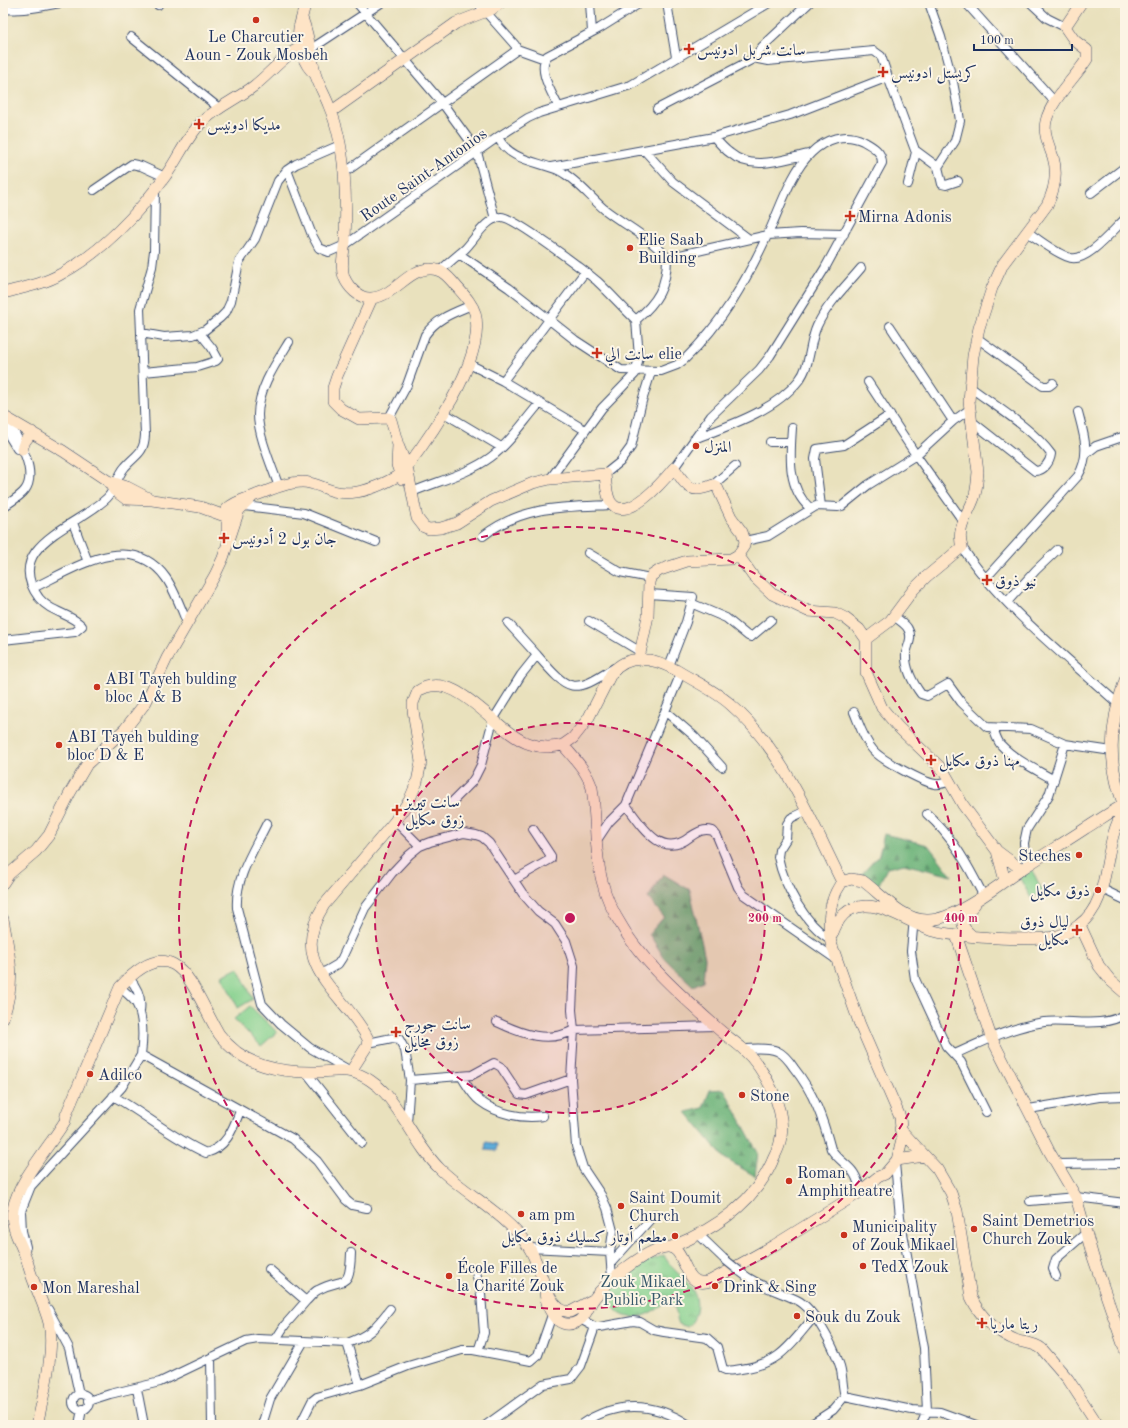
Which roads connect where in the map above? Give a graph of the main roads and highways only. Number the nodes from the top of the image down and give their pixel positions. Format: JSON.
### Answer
{"nodes":[{"id":1,"x":305,"y":3,"type":"edge"},
{"id":2,"x":500,"y":3,"type":"edge"},
{"id":3,"x":1081,"y":3,"type":"edge"},
{"id":4,"x":308,"y":48,"type":"junction"},
{"id":5,"x":332,"y":111,"type":"junction"},
{"id":6,"x":3,"y":292,"type":"edge"},
{"id":7,"x":372,"y":298,"type":"junction"},
{"id":8,"x":4,"y":420,"type":"edge"},
{"id":9,"x":32,"y":432,"type":"junction"},
{"id":10,"x":22,"y":449,"type":"road end"},
{"id":11,"x":402,"y":466,"type":"junction"},
{"id":12,"x":235,"y":512,"type":"junction"},
{"id":13,"x":738,"y":555,"type":"junction"},
{"id":14,"x":866,"y":639,"type":"junction"},
{"id":15,"x":640,"y":655,"type":"junction"},
{"id":16,"x":1125,"y":680,"type":"edge"},
{"id":17,"x":563,"y":745,"type":"junction"},
{"id":18,"x":1125,"y":807,"type":"edge"},
{"id":19,"x":1100,"y":820,"type":"junction"},
{"id":20,"x":1110,"y":841,"type":"junction"},
{"id":21,"x":997,"y":851,"type":"junction"},
{"id":22,"x":1024,"y":867,"type":"junction"},
{"id":23,"x":1005,"y":881,"type":"junction"},
{"id":24,"x":842,"y":882,"type":"junction"},
{"id":25,"x":3,"y":883,"type":"edge"},
{"id":26,"x":982,"y":896,"type":"junction"},
{"id":27,"x":834,"y":897,"type":"junction"},
{"id":28,"x":881,"y":903,"type":"junction"},
{"id":29,"x":844,"y":913,"type":"junction"},
{"id":30,"x":3,"y":919,"type":"edge"},
{"id":31,"x":913,"y":920,"type":"junction"},
{"id":32,"x":1080,"y":925,"type":"junction"},
{"id":33,"x":956,"y":935,"type":"junction"},
{"id":34,"x":971,"y":935,"type":"junction"},
{"id":35,"x":830,"y":939,"type":"junction"},
{"id":36,"x":1125,"y":993,"type":"edge"},
{"id":37,"x":3,"y":1018,"type":"edge"},
{"id":38,"x":351,"y":1071,"type":"junction"},
{"id":39,"x":899,"y":1126,"type":"junction"},
{"id":40,"x":927,"y":1158,"type":"junction"},
{"id":41,"x":896,"y":1161,"type":"junction"},
{"id":42,"x":881,"y":1174,"type":"junction"},
{"id":43,"x":671,"y":1247,"type":"junction"},
{"id":44,"x":594,"y":1299,"type":"junction"},
{"id":45,"x":555,"y":1311,"type":"junction"},
{"id":46,"x":1125,"y":1350,"type":"edge"},
{"id":47,"x":1094,"y":1424,"type":"edge"},
{"id":48,"x":37,"y":1425,"type":"edge"}],
"edges":[{"from":1,"to":4,"type":"main road"},
{"from":2,"to":5,"type":"main road"},
{"from":3,"to":14,"type":"main road"},
{"from":4,"to":5,"type":"main road"},
{"from":4,"to":6,"type":"main road"},
{"from":5,"to":7,"type":"main road"},
{"from":7,"to":11,"type":"main road"},
{"from":7,"to":11,"type":"main road"},
{"from":8,"to":9,"type":"main road"},
{"from":9,"to":10,"type":"main road"},
{"from":9,"to":12,"type":"main road"},
{"from":11,"to":12,"type":"main road"},
{"from":11,"to":13,"type":"main road"},
{"from":12,"to":25,"type":"main road"},
{"from":13,"to":14,"type":"main road"},
{"from":13,"to":15,"type":"main road"},
{"from":14,"to":21,"type":"main road"},
{"from":15,"to":17,"type":"main road"},
{"from":15,"to":24,"type":"main road"},
{"from":16,"to":18,"type":"main road"},
{"from":17,"to":38,"type":"main road"},
{"from":17,"to":43,"type":"main road"},
{"from":18,"to":19,"type":"main road"},
{"from":18,"to":20,"type":"main road"},
{"from":19,"to":20,"type":"main road"},
{"from":19,"to":22,"type":"main road"},
{"from":20,"to":32,"type":"main road"},
{"from":21,"to":22,"type":"main road"},
{"from":21,"to":23,"type":"main road"},
{"from":22,"to":23,"type":"main road"},
{"from":23,"to":26,"type":"main road"},
{"from":24,"to":27,"type":"main road"},
{"from":24,"to":28,"type":"main road"},
{"from":26,"to":31,"type":"main road"},
{"from":26,"to":34,"type":"main road"},
{"from":27,"to":29,"type":"main road"},
{"from":27,"to":35,"type":"main road"},
{"from":28,"to":29,"type":"main road"},
{"from":28,"to":31,"type":"main road"},
{"from":29,"to":35,"type":"main road"},
{"from":30,"to":37,"type":"main road"},
{"from":31,"to":33,"type":"main road"},
{"from":32,"to":34,"type":"main road"},
{"from":32,"to":36,"type":"main road"},
{"from":33,"to":34,"type":"main road"},
{"from":33,"to":46,"type":"main road"},
{"from":35,"to":39,"type":"main road"},
{"from":38,"to":45,"type":"main road"},
{"from":38,"to":48,"type":"main road"},
{"from":39,"to":40,"type":"main road"},
{"from":39,"to":41,"type":"main road"},
{"from":39,"to":42,"type":"main road"},
{"from":40,"to":41,"type":"main road"},
{"from":40,"to":47,"type":"main road"},
{"from":41,"to":42,"type":"main road"},
{"from":42,"to":43,"type":"main road"},
{"from":43,"to":44,"type":"main road"},
{"from":44,"to":45,"type":"main road"},
{"from":44,"to":45,"type":"main road"}]}
